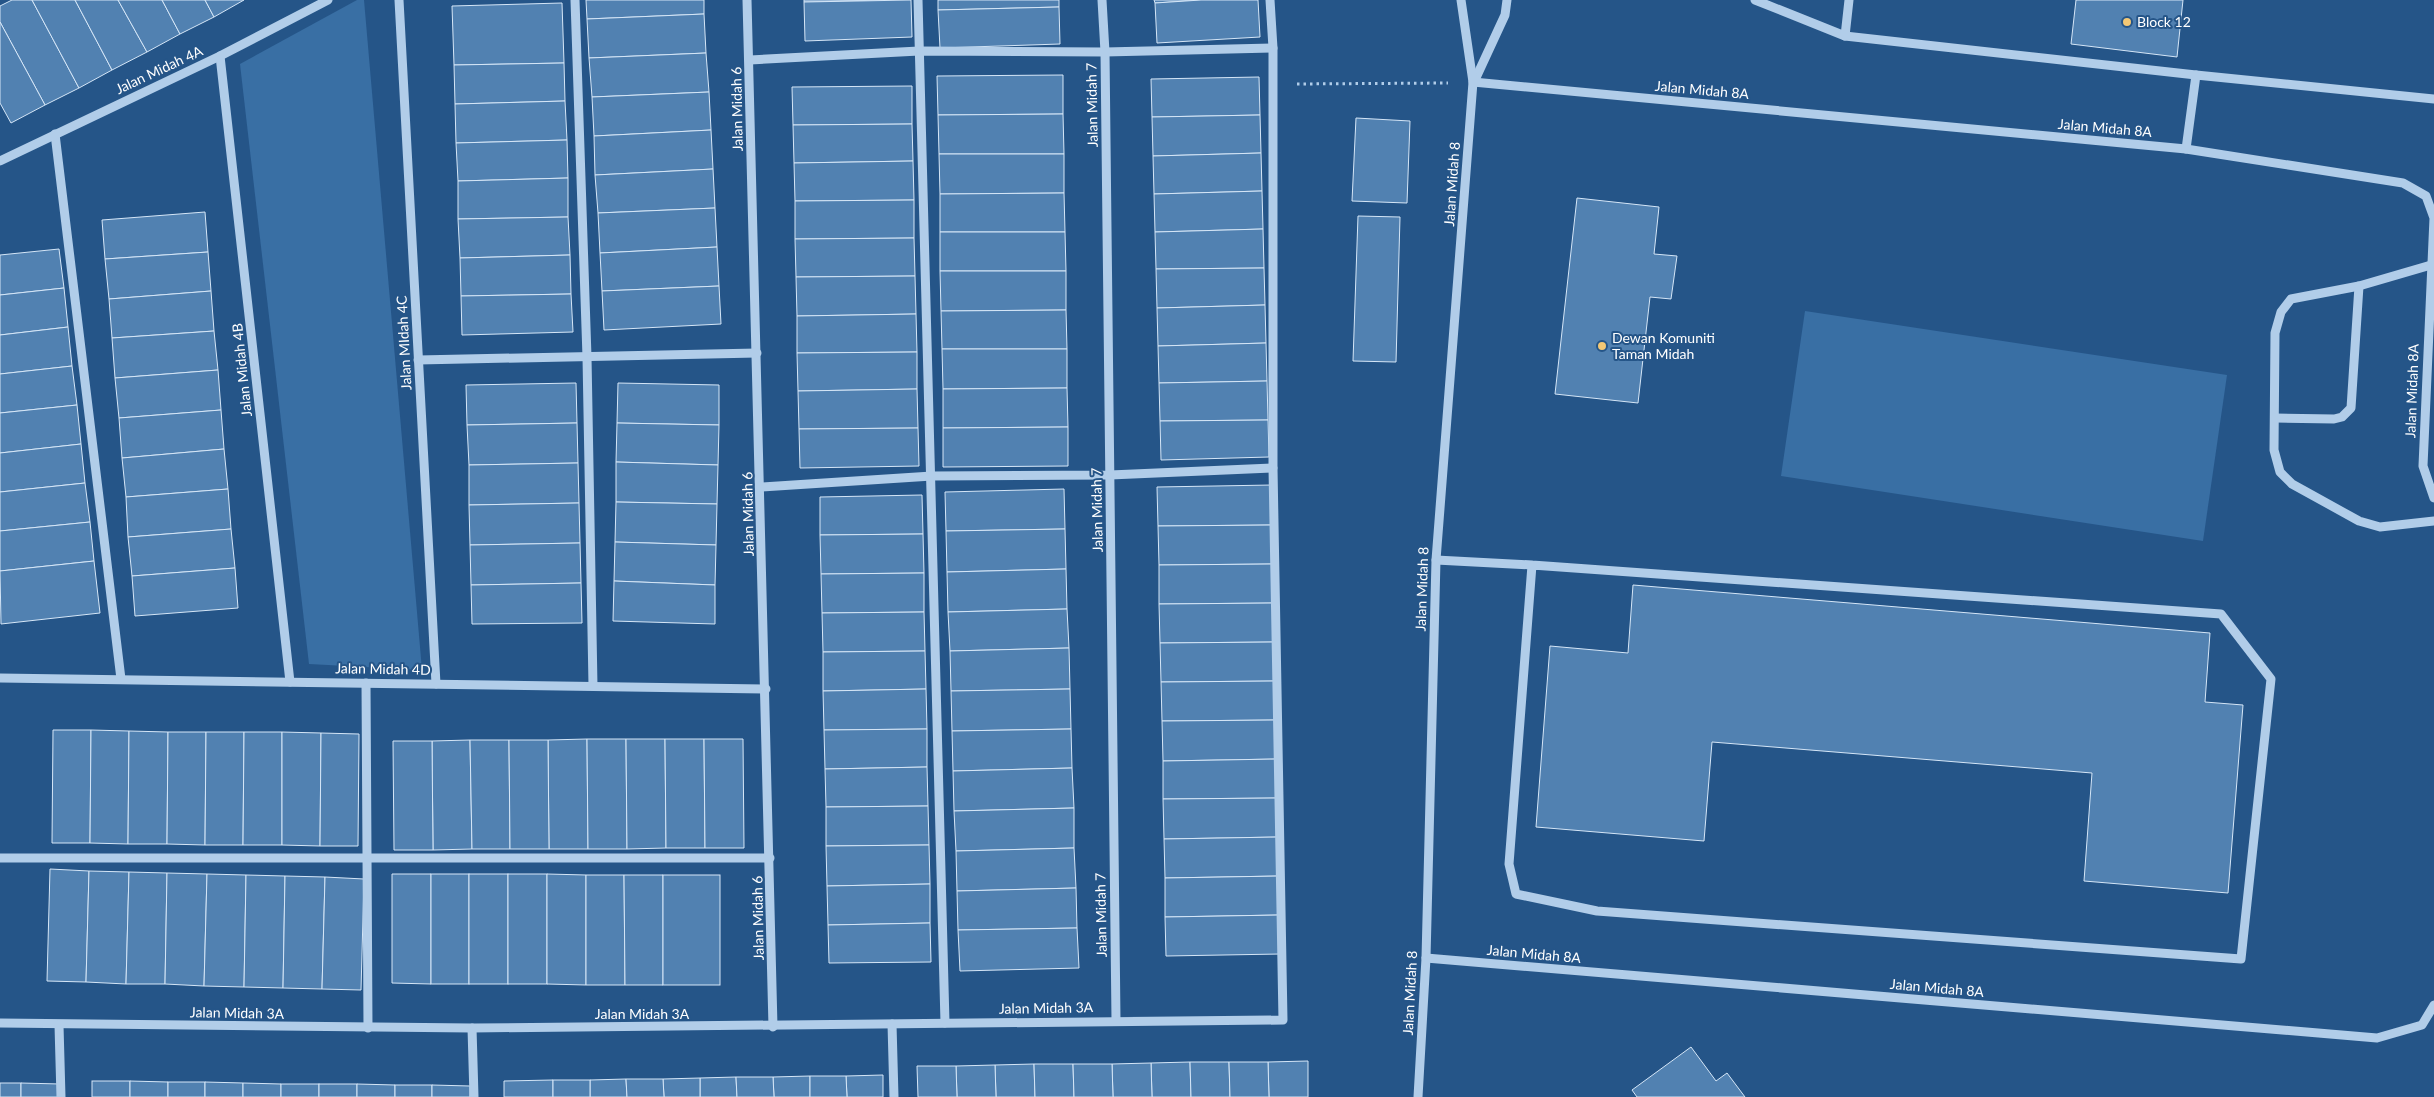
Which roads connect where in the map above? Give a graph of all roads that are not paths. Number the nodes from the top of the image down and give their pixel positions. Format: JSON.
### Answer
{"nodes":[{"id":1,"x":328,"y":0,"type":"edge"},
{"id":2,"x":399,"y":0,"type":"edge"},
{"id":3,"x":575,"y":0,"type":"edge"},
{"id":4,"x":747,"y":0,"type":"edge"},
{"id":5,"x":918,"y":0,"type":"edge"},
{"id":6,"x":1102,"y":0,"type":"edge"},
{"id":7,"x":1270,"y":0,"type":"edge"},
{"id":8,"x":1460,"y":0,"type":"edge"},
{"id":9,"x":1506,"y":0,"type":"edge"},
{"id":10,"x":1755,"y":0,"type":"edge"},
{"id":11,"x":1849,"y":0,"type":"edge"},
{"id":12,"x":1845,"y":36,"type":"junction"},
{"id":13,"x":1273,"y":48,"type":"junction"},
{"id":14,"x":919,"y":50,"type":"junction"},
{"id":15,"x":1105,"y":52,"type":"junction"},
{"id":16,"x":220,"y":56,"type":"junction"},
{"id":17,"x":750,"y":60,"type":"junction"},
{"id":18,"x":2196,"y":75,"type":"junction"},
{"id":19,"x":1473,"y":82,"type":"junction"},
{"id":20,"x":2434,"y":99,"type":"edge"},
{"id":21,"x":55,"y":134,"type":"junction"},
{"id":22,"x":2186,"y":149,"type":"junction"},
{"id":23,"x":0,"y":161,"type":"edge"},
{"id":24,"x":2431,"y":265,"type":"junction"},
{"id":25,"x":2359,"y":286,"type":"junction"},
{"id":26,"x":757,"y":353,"type":"junction"},
{"id":27,"x":2430,"y":356,"type":"edge"},
{"id":28,"x":587,"y":357,"type":"junction"},
{"id":29,"x":418,"y":360,"type":"junction"},
{"id":30,"x":2424,"y":404,"type":"junction"},
{"id":31,"x":2434,"y":405,"type":"edge"},
{"id":32,"x":2275,"y":418,"type":"junction"},
{"id":33,"x":1273,"y":468,"type":"junction"},
{"id":34,"x":1110,"y":475,"type":"junction"},
{"id":35,"x":932,"y":476,"type":"junction"},
{"id":36,"x":761,"y":487,"type":"junction"},
{"id":37,"x":2434,"y":498,"type":"edge"},
{"id":38,"x":2434,"y":521,"type":"edge"},
{"id":39,"x":1436,"y":560,"type":"junction"},
{"id":40,"x":1532,"y":565,"type":"junction"},
{"id":41,"x":0,"y":678,"type":"edge"},
{"id":42,"x":121,"y":679,"type":"junction"},
{"id":43,"x":290,"y":682,"type":"junction"},
{"id":44,"x":366,"y":683,"type":"junction"},
{"id":45,"x":436,"y":684,"type":"junction"},
{"id":46,"x":593,"y":686,"type":"junction"},
{"id":47,"x":766,"y":689,"type":"junction"},
{"id":48,"x":0,"y":858,"type":"edge"},
{"id":49,"x":368,"y":858,"type":"junction"},
{"id":50,"x":770,"y":858,"type":"junction"},
{"id":51,"x":1426,"y":958,"type":"junction"},
{"id":52,"x":2434,"y":1005,"type":"edge"},
{"id":53,"x":1116,"y":1020,"type":"junction"},
{"id":54,"x":0,"y":1023,"type":"edge"},
{"id":55,"x":945,"y":1023,"type":"junction"},
{"id":56,"x":892,"y":1024,"type":"junction"},
{"id":57,"x":59,"y":1025,"type":"junction"},
{"id":58,"x":773,"y":1027,"type":"junction"},
{"id":59,"x":368,"y":1028,"type":"junction"},
{"id":60,"x":472,"y":1028,"type":"junction"},
{"id":61,"x":61,"y":1097,"type":"edge"},
{"id":62,"x":474,"y":1097,"type":"edge"},
{"id":63,"x":894,"y":1097,"type":"edge"},
{"id":64,"x":1418,"y":1097,"type":"edge"}],
"edges":[{"from":1,"to":16,"type":"street","name":"Jalan Midah 4A"},
{"from":2,"to":29,"type":"street","name":"Jalan MIdah 4C"},
{"from":3,"to":28,"type":"street"},
{"from":4,"to":17,"type":"street","name":"Jalan Midah 6"},
{"from":5,"to":14,"type":"street"},
{"from":6,"to":15,"type":"street","name":"Jalan Midah 7"},
{"from":7,"to":13,"type":"street"},
{"from":8,"to":19,"type":"street","name":"Jalan Midah 8"},
{"from":9,"to":19,"type":"street","name":"Jalan Midah 8"},
{"from":10,"to":12,"type":"street"},
{"from":11,"to":12,"type":"street"},
{"from":12,"to":18,"type":"street"},
{"from":13,"to":15,"type":"street"},
{"from":13,"to":33,"type":"street"},
{"from":14,"to":15,"type":"street"},
{"from":14,"to":17,"type":"street"},
{"from":14,"to":35,"type":"street"},
{"from":15,"to":34,"type":"street","name":"Jalan Midah 7"},
{"from":16,"to":21,"type":"street","name":"Jalan Midah 4A"},
{"from":16,"to":43,"type":"street","name":"Jalan Midah 4B"},
{"from":17,"to":26,"type":"street","name":"Jalan Midah 6"},
{"from":18,"to":20,"type":"street"},
{"from":18,"to":22,"type":"street"},
{"from":19,"to":22,"type":"street","name":"Jalan Midah 8A"},
{"from":19,"to":39,"type":"street","name":"Jalan Midah 8"},
{"from":21,"to":23,"type":"street","name":"Jalan Midah 4A"},
{"from":21,"to":42,"type":"street"},
{"from":22,"to":24,"type":"street","name":"Jalan Midah 8A"},
{"from":24,"to":25,"type":"street"},
{"from":24,"to":27,"type":"street","name":"Jalan Midah 8A"},
{"from":25,"to":32,"type":"street"},
{"from":25,"to":32,"type":"street"},
{"from":26,"to":28,"type":"street"},
{"from":26,"to":36,"type":"street","name":"Jalan Midah 6"},
{"from":27,"to":30,"type":"street","name":"Jalan Midah 8A"},
{"from":28,"to":29,"type":"street"},
{"from":28,"to":46,"type":"street"},
{"from":29,"to":45,"type":"street","name":"Jalan MIdah 4C"},
{"from":30,"to":31,"type":"street"},
{"from":30,"to":37,"type":"street","name":"Jalan Midah 8A"},
{"from":32,"to":38,"type":"street"},
{"from":33,"to":34,"type":"street"},
{"from":33,"to":53,"type":"street","name":"Jalan Midah 3A"},
{"from":34,"to":35,"type":"street"},
{"from":34,"to":53,"type":"street","name":"Jalan Midah 7"},
{"from":35,"to":36,"type":"street"},
{"from":35,"to":55,"type":"street"},
{"from":36,"to":47,"type":"street","name":"Jalan Midah 6"},
{"from":39,"to":40,"type":"street"},
{"from":39,"to":51,"type":"street","name":"Jalan Midah 8"},
{"from":40,"to":40,"type":"street"},
{"from":41,"to":42,"type":"street","name":"Jalan Midah 4D"},
{"from":42,"to":43,"type":"street","name":"Jalan Midah 4D"},
{"from":43,"to":44,"type":"street","name":"Jalan Midah 4D"},
{"from":44,"to":45,"type":"street","name":"Jalan Midah 4D"},
{"from":44,"to":49,"type":"street"},
{"from":45,"to":46,"type":"street","name":"Jalan Midah 4D"},
{"from":46,"to":47,"type":"street","name":"Jalan Midah 4D"},
{"from":47,"to":50,"type":"street","name":"Jalan Midah 6"},
{"from":48,"to":49,"type":"street"},
{"from":49,"to":50,"type":"street"},
{"from":49,"to":59,"type":"street"},
{"from":50,"to":58,"type":"street","name":"Jalan Midah 6"},
{"from":51,"to":52,"type":"street","name":"Jalan Midah 8A"},
{"from":51,"to":64,"type":"street","name":"Jalan Midah 8"},
{"from":53,"to":55,"type":"street","name":"Jalan Midah 3A"},
{"from":54,"to":57,"type":"street","name":"Jalan Midah 3A"},
{"from":55,"to":56,"type":"street","name":"Jalan Midah 3A"},
{"from":56,"to":58,"type":"street","name":"Jalan Midah 3A"},
{"from":56,"to":63,"type":"street"},
{"from":57,"to":59,"type":"street","name":"Jalan Midah 3A"},
{"from":57,"to":61,"type":"street"},
{"from":58,"to":60,"type":"street","name":"Jalan Midah 3A"},
{"from":59,"to":60,"type":"street","name":"Jalan Midah 3A"},
{"from":60,"to":62,"type":"street"}]}
